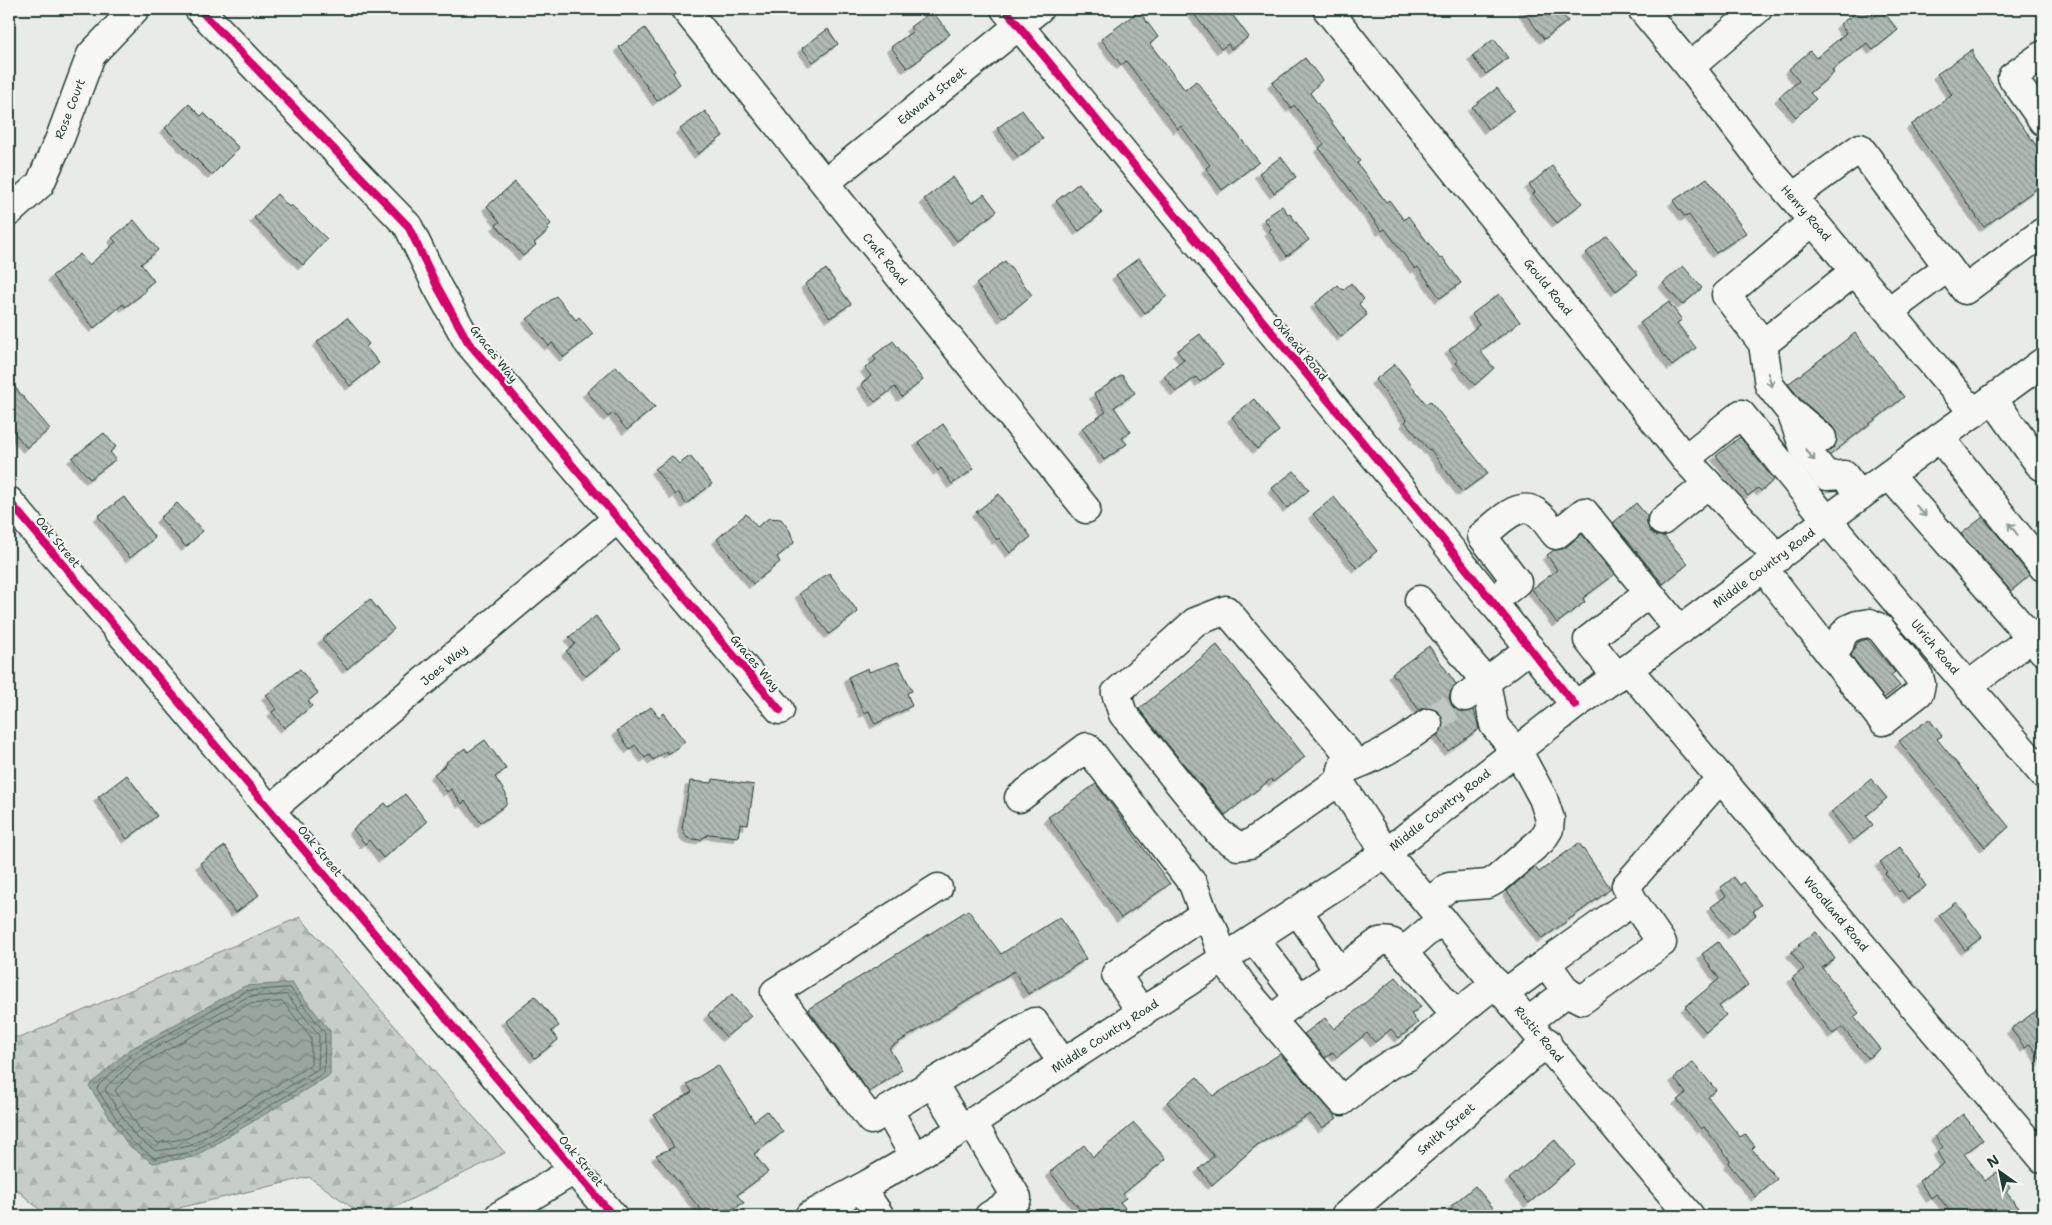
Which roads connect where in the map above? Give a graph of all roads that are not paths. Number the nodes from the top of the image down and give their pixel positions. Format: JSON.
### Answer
{"nodes":[{"id":1,"x":135,"y":9,"type":"edge"},
{"id":2,"x":199,"y":9,"type":"edge"},
{"id":3,"x":685,"y":9,"type":"edge"},
{"id":4,"x":1327,"y":9,"type":"edge"},
{"id":5,"x":1642,"y":9,"type":"edge"},
{"id":6,"x":1758,"y":9,"type":"edge"},
{"id":7,"x":1021,"y":14,"type":"edge"},
{"id":8,"x":2043,"y":55,"type":"edge"},
{"id":9,"x":1690,"y":67,"type":"junction"},
{"id":10,"x":2043,"y":121,"type":"edge"},
{"id":11,"x":825,"y":183,"type":"junction"},
{"id":12,"x":1792,"y":197,"type":"junction"},
{"id":13,"x":9,"y":212,"type":"edge"},
{"id":14,"x":1813,"y":221,"type":"junction"},
{"id":15,"x":2043,"y":232,"type":"edge"},
{"id":16,"x":1948,"y":267,"type":"junction"},
{"id":17,"x":1855,"y":271,"type":"junction"},
{"id":18,"x":1889,"y":311,"type":"junction"},
{"id":19,"x":1763,"y":344,"type":"junction"},
{"id":20,"x":2043,"y":362,"type":"edge"},
{"id":21,"x":1984,"y":406,"type":"junction"},
{"id":22,"x":1790,"y":411,"type":"junction"},
{"id":23,"x":1940,"y":438,"type":"junction"},
{"id":24,"x":1833,"y":455,"type":"junction"},
{"id":25,"x":1684,"y":459,"type":"junction"},
{"id":26,"x":2043,"y":467,"type":"edge"},
{"id":27,"x":1889,"y":474,"type":"junction"},
{"id":28,"x":1708,"y":484,"type":"junction"},
{"id":29,"x":1860,"y":496,"type":"junction"},
{"id":30,"x":9,"y":501,"type":"edge"},
{"id":31,"x":1086,"y":509,"type":"dead end"},
{"id":32,"x":617,"y":519,"type":"junction"},
{"id":33,"x":1827,"y":520,"type":"junction"},
{"id":34,"x":1662,"y":521,"type":"dead end"},
{"id":35,"x":1482,"y":536,"type":"junction"},
{"id":36,"x":1457,"y":557,"type":"junction"},
{"id":37,"x":2043,"y":567,"type":"edge"},
{"id":38,"x":1776,"y":570,"type":"junction"},
{"id":39,"x":1649,"y":593,"type":"junction"},
{"id":40,"x":1420,"y":600,"type":"dead end"},
{"id":41,"x":1492,"y":602,"type":"junction"},
{"id":42,"x":1680,"y":631,"type":"junction"},
{"id":43,"x":2037,"y":645,"type":"edge"},
{"id":44,"x":1530,"y":648,"type":"junction"},
{"id":45,"x":1829,"y":653,"type":"dead end"},
{"id":46,"x":1622,"y":673,"type":"junction"},
{"id":47,"x":1968,"y":686,"type":"junction"},
{"id":48,"x":1475,"y":690,"type":"junction"},
{"id":49,"x":1575,"y":705,"type":"junction"},
{"id":50,"x":780,"y":710,"type":"dead end"},
{"id":51,"x":1428,"y":724,"type":"tunnel mouth"},
{"id":52,"x":1516,"y":751,"type":"junction"},
{"id":53,"x":2043,"y":774,"type":"edge"},
{"id":54,"x":1340,"y":775,"type":"junction"},
{"id":55,"x":1722,"y":779,"type":"junction"},
{"id":56,"x":1019,"y":798,"type":"dead end"},
{"id":57,"x":270,"y":810,"type":"junction"},
{"id":58,"x":1386,"y":853,"type":"junction"},
{"id":59,"x":938,"y":888,"type":"dead end"},
{"id":60,"x":1634,"y":901,"type":"junction"},
{"id":61,"x":1298,"y":911,"type":"junction"},
{"id":62,"x":1436,"y":911,"type":"junction"},
{"id":63,"x":1204,"y":914,"type":"junction"},
{"id":64,"x":1254,"y":940,"type":"junction"},
{"id":65,"x":1403,"y":952,"type":"junction"},
{"id":66,"x":1224,"y":960,"type":"junction"},
{"id":67,"x":1546,"y":963,"type":"junction"},
{"id":68,"x":1339,"y":972,"type":"junction"},
{"id":69,"x":1500,"y":988,"type":"junction"},
{"id":70,"x":1567,"y":992,"type":"junction"},
{"id":71,"x":1299,"y":998,"type":"junction"},
{"id":72,"x":1142,"y":1013,"type":"junction"},
{"id":73,"x":1456,"y":1015,"type":"junction"},
{"id":74,"x":1272,"y":1020,"type":"junction"},
{"id":75,"x":1528,"y":1021,"type":"junction"},
{"id":76,"x":1547,"y":1042,"type":"junction"},
{"id":77,"x":1063,"y":1063,"type":"junction"},
{"id":78,"x":933,"y":1084,"type":"junction"},
{"id":79,"x":888,"y":1110,"type":"junction"},
{"id":80,"x":966,"y":1125,"type":"junction"},
{"id":81,"x":915,"y":1156,"type":"junction"},
{"id":82,"x":2043,"y":1159,"type":"edge"},
{"id":83,"x":574,"y":1170,"type":"junction"},
{"id":84,"x":862,"y":1188,"type":"junction"},
{"id":85,"x":499,"y":1216,"type":"edge"},
{"id":86,"x":613,"y":1216,"type":"edge"},
{"id":87,"x":809,"y":1216,"type":"edge"},
{"id":88,"x":880,"y":1216,"type":"edge"},
{"id":89,"x":990,"y":1216,"type":"edge"},
{"id":90,"x":1344,"y":1216,"type":"edge"},
{"id":91,"x":1690,"y":1216,"type":"edge"}],
"edges":[{"from":1,"to":13,"type":"street","name":"Rose Court"},
{"from":2,"to":32,"type":"street","name":"Graces Way"},
{"from":3,"to":11,"type":"street","name":"Craft Road"},
{"from":4,"to":25,"type":"street","name":"Gould Road"},
{"from":5,"to":9,"type":"street","name":"Henry Road"},
{"from":6,"to":9,"type":"street"},
{"from":7,"to":11,"type":"street","name":"Edward Street"},
{"from":7,"to":36,"type":"street","name":"Oxhead Road"},
{"from":8,"to":10,"type":"street"},
{"from":9,"to":12,"type":"street","name":"Henry Road"},
{"from":11,"to":31,"type":"street","name":"Craft Road"},
{"from":12,"to":14,"type":"street","name":"Henry Road"},
{"from":12,"to":16,"type":"street"},
{"from":14,"to":17,"type":"street","name":"Henry Road"},
{"from":14,"to":19,"type":"street"},
{"from":15,"to":16,"type":"street"},
{"from":16,"to":18,"type":"street"},
{"from":17,"to":18,"type":"street","name":"Henry Road"},
{"from":17,"to":19,"type":"street"},
{"from":18,"to":21,"type":"street","name":"Henry Road"},
{"from":19,"to":22,"type":"street","one_way":true},
{"from":20,"to":21,"type":"street","name":"Middle Country Road"},
{"from":21,"to":23,"type":"street","name":"Middle Country Road"},
{"from":21,"to":26,"type":"street","name":"Henry Road"},
{"from":22,"to":24,"type":"street"},
{"from":22,"to":24,"type":"street","one_way":true},
{"from":23,"to":27,"type":"street","name":"Middle Country Road"},
{"from":37,"to":23,"type":"street","one_way":true},
{"from":24,"to":29,"type":"street"},
{"from":25,"to":28,"type":"street","name":"Gould Road"},
{"from":25,"to":33,"type":"street","name":"Ulrich Road"},
{"from":27,"to":29,"type":"street","name":"Middle Country Road"},
{"from":27,"to":43,"type":"street","one_way":true},
{"from":28,"to":34,"type":"street"},
{"from":28,"to":38,"type":"street","name":"Gould Road"},
{"from":29,"to":33,"type":"street","name":"Middle Country Road"},
{"from":30,"to":57,"type":"street","name":"Oak Street"},
{"from":32,"to":50,"type":"street","name":"Graces Way"},
{"from":32,"to":57,"type":"street","name":"Joes Way"},
{"from":33,"to":38,"type":"street","name":"Middle Country Road"},
{"from":33,"to":47,"type":"street","name":"Ulrich Road"},
{"from":35,"to":36,"type":"street"},
{"from":35,"to":39,"type":"street"},
{"from":35,"to":41,"type":"street"},
{"from":36,"to":41,"type":"street","name":"Oxhead Road"},
{"from":38,"to":42,"type":"street","name":"Middle Country Road"},
{"from":38,"to":45,"type":"street","name":"Gould Road"},
{"from":39,"to":42,"type":"street"},
{"from":39,"to":46,"type":"street","name":"Woodland Road"},
{"from":40,"to":48,"type":"street"},
{"from":41,"to":44,"type":"street","name":"Oxhead Road"},
{"from":42,"to":46,"type":"street","name":"Middle Country Road"},
{"from":43,"to":47,"type":"street"},
{"from":44,"to":48,"type":"street"},
{"from":44,"to":49,"type":"street","name":"Oxhead Road"},
{"from":46,"to":49,"type":"street","name":"Middle Country Road"},
{"from":46,"to":55,"type":"street","name":"Woodland Road"},
{"from":47,"to":53,"type":"street","name":"Ulrich Road"},
{"from":48,"to":52,"type":"street"},
{"from":49,"to":52,"type":"street","name":"Middle Country Road"},
{"from":51,"to":54,"type":"street"},
{"from":52,"to":58,"type":"street","name":"Middle Country Road"},
{"from":52,"to":62,"type":"street"},
{"from":54,"to":54,"type":"street"},
{"from":54,"to":58,"type":"street","name":"Rustic Road"},
{"from":55,"to":60,"type":"street"},
{"from":55,"to":82,"type":"street","name":"Woodland Road"},
{"from":56,"to":63,"type":"street"},
{"from":57,"to":83,"type":"street","name":"Oak Street"},
{"from":58,"to":61,"type":"street","name":"Middle Country Road"},
{"from":58,"to":62,"type":"street","name":"Rustic Road"},
{"from":59,"to":79,"type":"street"},
{"from":60,"to":67,"type":"street"},
{"from":60,"to":70,"type":"street"},
{"from":61,"to":64,"type":"street","name":"Middle Country Road"},
{"from":61,"to":68,"type":"street"},
{"from":62,"to":65,"type":"street"},
{"from":62,"to":69,"type":"street","name":"Rustic Road"},
{"from":63,"to":66,"type":"street"},
{"from":63,"to":72,"type":"street"},
{"from":64,"to":66,"type":"street","name":"Middle Country Road"},
{"from":64,"to":71,"type":"street"},
{"from":65,"to":68,"type":"street"},
{"from":65,"to":73,"type":"street"},
{"from":66,"to":72,"type":"street","name":"Middle Country Road"},
{"from":66,"to":74,"type":"street"},
{"from":67,"to":69,"type":"street"},
{"from":67,"to":70,"type":"street"},
{"from":68,"to":71,"type":"street"},
{"from":69,"to":73,"type":"street"},
{"from":69,"to":75,"type":"street","name":"Rustic Road"},
{"from":70,"to":75,"type":"street"},
{"from":71,"to":74,"type":"street"},
{"from":72,"to":77,"type":"street","name":"Middle Country Road"},
{"from":73,"to":74,"type":"street"},
{"from":75,"to":76,"type":"street","name":"Rustic Road"},
{"from":76,"to":90,"type":"street","name":"Smith Street"},
{"from":76,"to":91,"type":"street","name":"Rustic Road"},
{"from":77,"to":78,"type":"street"},
{"from":77,"to":80,"type":"street","name":"Middle Country Road"},
{"from":78,"to":79,"type":"street"},
{"from":78,"to":80,"type":"street"},
{"from":79,"to":81,"type":"street"},
{"from":80,"to":81,"type":"street","name":"Middle Country Road"},
{"from":80,"to":89,"type":"street"},
{"from":81,"to":84,"type":"street","name":"Middle Country Road"},
{"from":83,"to":85,"type":"street"},
{"from":83,"to":86,"type":"street","name":"Oak Street"},
{"from":84,"to":87,"type":"street","name":"Middle Country Road"},
{"from":84,"to":88,"type":"street"}]}
